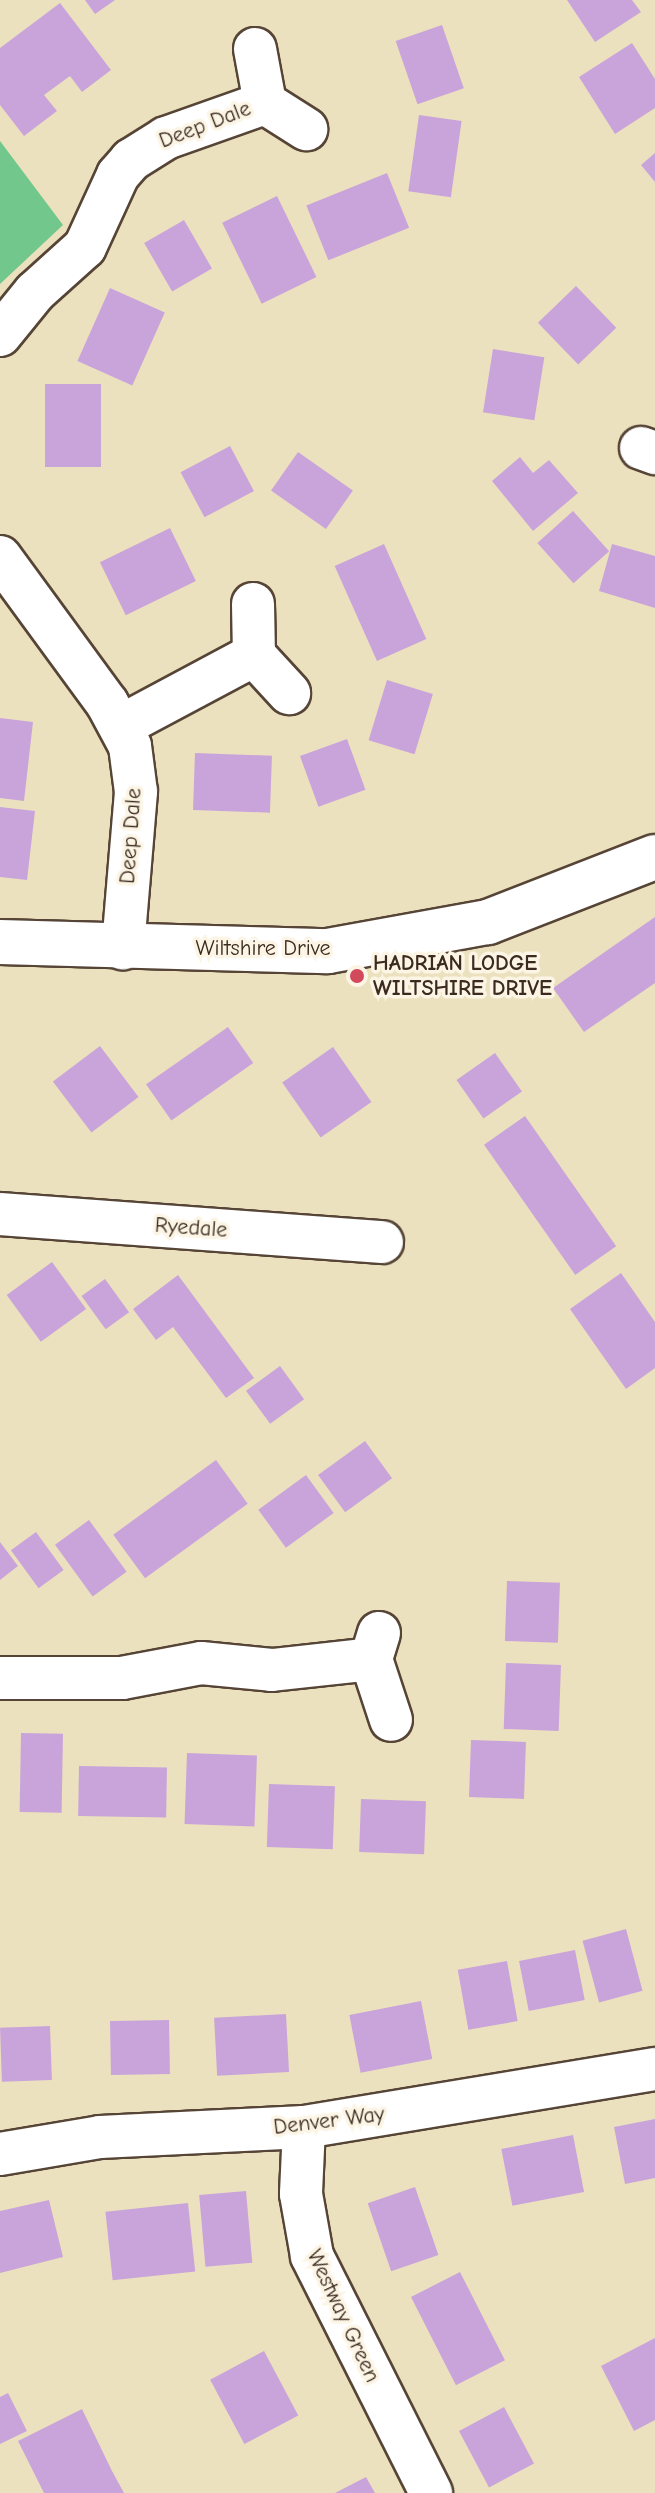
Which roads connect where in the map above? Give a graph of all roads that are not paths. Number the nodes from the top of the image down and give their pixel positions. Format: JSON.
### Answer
{"nodes":[{"id":1,"x":255,"y":49,"type":"dead end"},
{"id":2,"x":265,"y":103,"type":"junction"},
{"id":3,"x":306,"y":129,"type":"dead end"},
{"id":4,"x":0,"y":335,"type":"edge"},
{"id":5,"x":0,"y":557,"type":"edge"},
{"id":6,"x":253,"y":604,"type":"dead end"},
{"id":7,"x":254,"y":655,"type":"junction"},
{"id":8,"x":289,"y":693,"type":"dead end"},
{"id":9,"x":121,"y":726,"type":"junction"},
{"id":10,"x":655,"y":857,"type":"edge"},
{"id":11,"x":0,"y":942,"type":"edge"},
{"id":12,"x":123,"y":948,"type":"junction"},
{"id":13,"x":0,"y":1214,"type":"edge"},
{"id":14,"x":382,"y":1242,"type":"dead end"},
{"id":15,"x":0,"y":1678,"type":"edge"},
{"id":16,"x":391,"y":1720,"type":"dead end"},
{"id":17,"x":655,"y":2069,"type":"edge"},
{"id":18,"x":304,"y":2127,"type":"junction"},
{"id":19,"x":0,"y":2154,"type":"edge"},
{"id":20,"x":431,"y":2493,"type":"edge"}],
"edges":[{"from":1,"to":2,"type":"street","name":"Deep Dale"},
{"from":2,"to":3,"type":"street","name":"Deep Dale"},
{"from":2,"to":4,"type":"street","name":"Deep Dale"},
{"from":5,"to":9,"type":"street","name":"Deep Dale"},
{"from":6,"to":7,"type":"street"},
{"from":7,"to":8,"type":"street"},
{"from":7,"to":9,"type":"street"},
{"from":9,"to":12,"type":"street","name":"Deep Dale"},
{"from":10,"to":12,"type":"street","name":"Wiltshire Drive"},
{"from":11,"to":12,"type":"street","name":"Wiltshire Drive"},
{"from":13,"to":14,"type":"street","name":"Ryedale"},
{"from":15,"to":16,"type":"street"},
{"from":17,"to":18,"type":"street","name":"Denver Way"},
{"from":18,"to":19,"type":"street","name":"Denver Way"},
{"from":18,"to":20,"type":"street","name":"Westway Green"}]}
